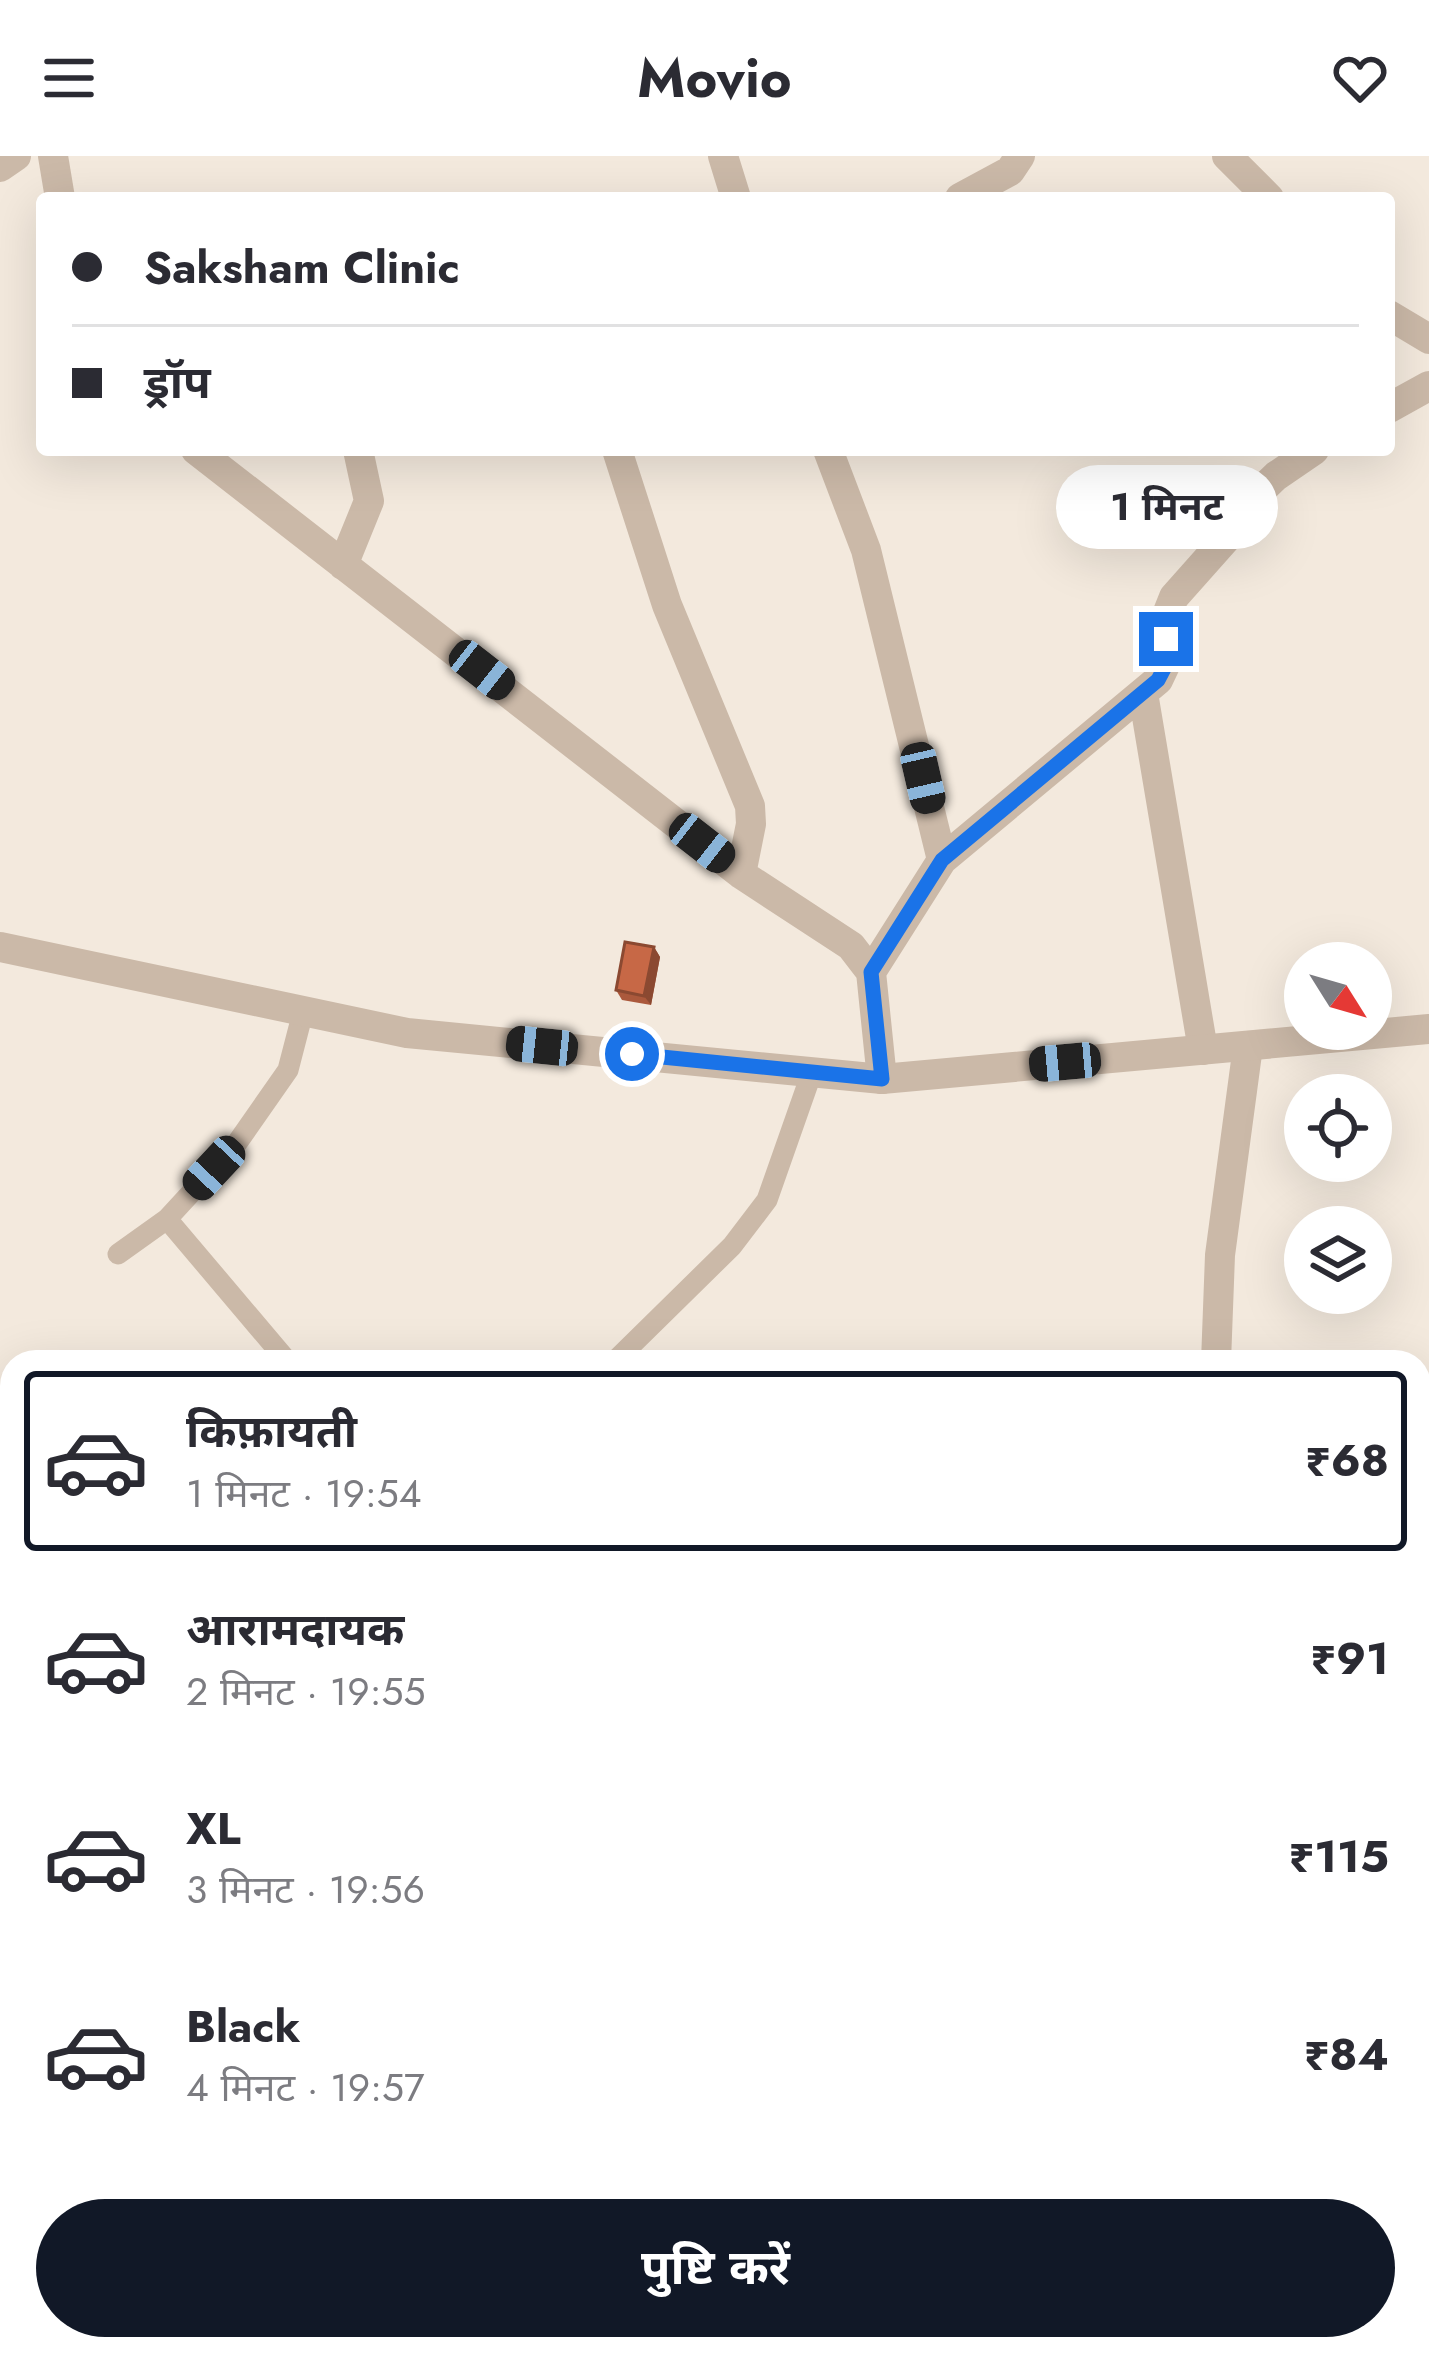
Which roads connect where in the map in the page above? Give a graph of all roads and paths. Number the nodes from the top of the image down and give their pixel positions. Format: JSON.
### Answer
{"nodes":[{"id":1,"x":16,"y":156,"type":"edge"},
{"id":2,"x":53,"y":156,"type":"edge"},
{"id":3,"x":723,"y":156,"type":"edge"},
{"id":4,"x":1020,"y":156,"type":"edge"},
{"id":5,"x":1227,"y":156,"type":"edge"},
{"id":6,"x":0,"y":167,"type":"edge"},
{"id":7,"x":59,"y":192,"type":"edge"},
{"id":8,"x":734,"y":192,"type":"edge"},
{"id":9,"x":971,"y":192,"type":"edge"},
{"id":10,"x":1263,"y":192,"type":"edge"},
{"id":11,"x":1395,"y":319,"type":"edge"},
{"id":12,"x":1429,"y":339,"type":"edge"},
{"id":13,"x":1429,"y":386,"type":"edge"},
{"id":14,"x":1395,"y":405,"type":"edge"},
{"id":15,"x":204,"y":456,"type":"edge"},
{"id":16,"x":359,"y":456,"type":"edge"},
{"id":17,"x":618,"y":456,"type":"edge"},
{"id":18,"x":829,"y":456,"type":"edge"},
{"id":19,"x":1305,"y":456,"type":"edge"},
{"id":20,"x":343,"y":566,"type":"junction"},
{"id":21,"x":1142,"y":693,"type":"junction"},
{"id":22,"x":942,"y":860,"type":"junction"},
{"id":23,"x":741,"y":874,"type":"junction"},
{"id":24,"x":0,"y":947,"type":"edge"},
{"id":25,"x":871,"y":972,"type":"junction"},
{"id":26,"x":303,"y":1012,"type":"junction"},
{"id":27,"x":1429,"y":1029,"type":"edge"},
{"id":28,"x":1248,"y":1046,"type":"junction"},
{"id":29,"x":1203,"y":1050,"type":"junction"},
{"id":30,"x":812,"y":1072,"type":"junction"},
{"id":31,"x":882,"y":1079,"type":"junction"},
{"id":32,"x":167,"y":1220,"type":"junction"},
{"id":33,"x":118,"y":1255,"type":"dead end"},
{"id":34,"x":278,"y":1350,"type":"edge"},
{"id":35,"x":626,"y":1350,"type":"edge"},
{"id":36,"x":1216,"y":1350,"type":"edge"}],
"edges":[{"from":1,"to":6,"type":"street"},
{"from":2,"to":7,"type":"street"},
{"from":3,"to":8,"type":"street"},
{"from":4,"to":9,"type":"street"},
{"from":5,"to":10,"type":"street"},
{"from":11,"to":12,"type":"street"},
{"from":13,"to":14,"type":"street"},
{"from":15,"to":20,"type":"street"},
{"from":16,"to":20,"type":"street"},
{"from":17,"to":23,"type":"street"},
{"from":18,"to":22,"type":"street"},
{"from":19,"to":21,"type":"street"},
{"from":20,"to":23,"type":"street"},
{"from":21,"to":22,"type":"street"},
{"from":21,"to":29,"type":"street"},
{"from":22,"to":25,"type":"street"},
{"from":23,"to":25,"type":"street"},
{"from":24,"to":26,"type":"street"},
{"from":25,"to":31,"type":"street"},
{"from":26,"to":30,"type":"street"},
{"from":26,"to":32,"type":"lane"},
{"from":27,"to":28,"type":"street"},
{"from":28,"to":29,"type":"street"},
{"from":28,"to":36,"type":"street"},
{"from":29,"to":31,"type":"street"},
{"from":30,"to":31,"type":"street"},
{"from":30,"to":35,"type":"lane"},
{"from":32,"to":33,"type":"lane"},
{"from":32,"to":34,"type":"lane"}]}
